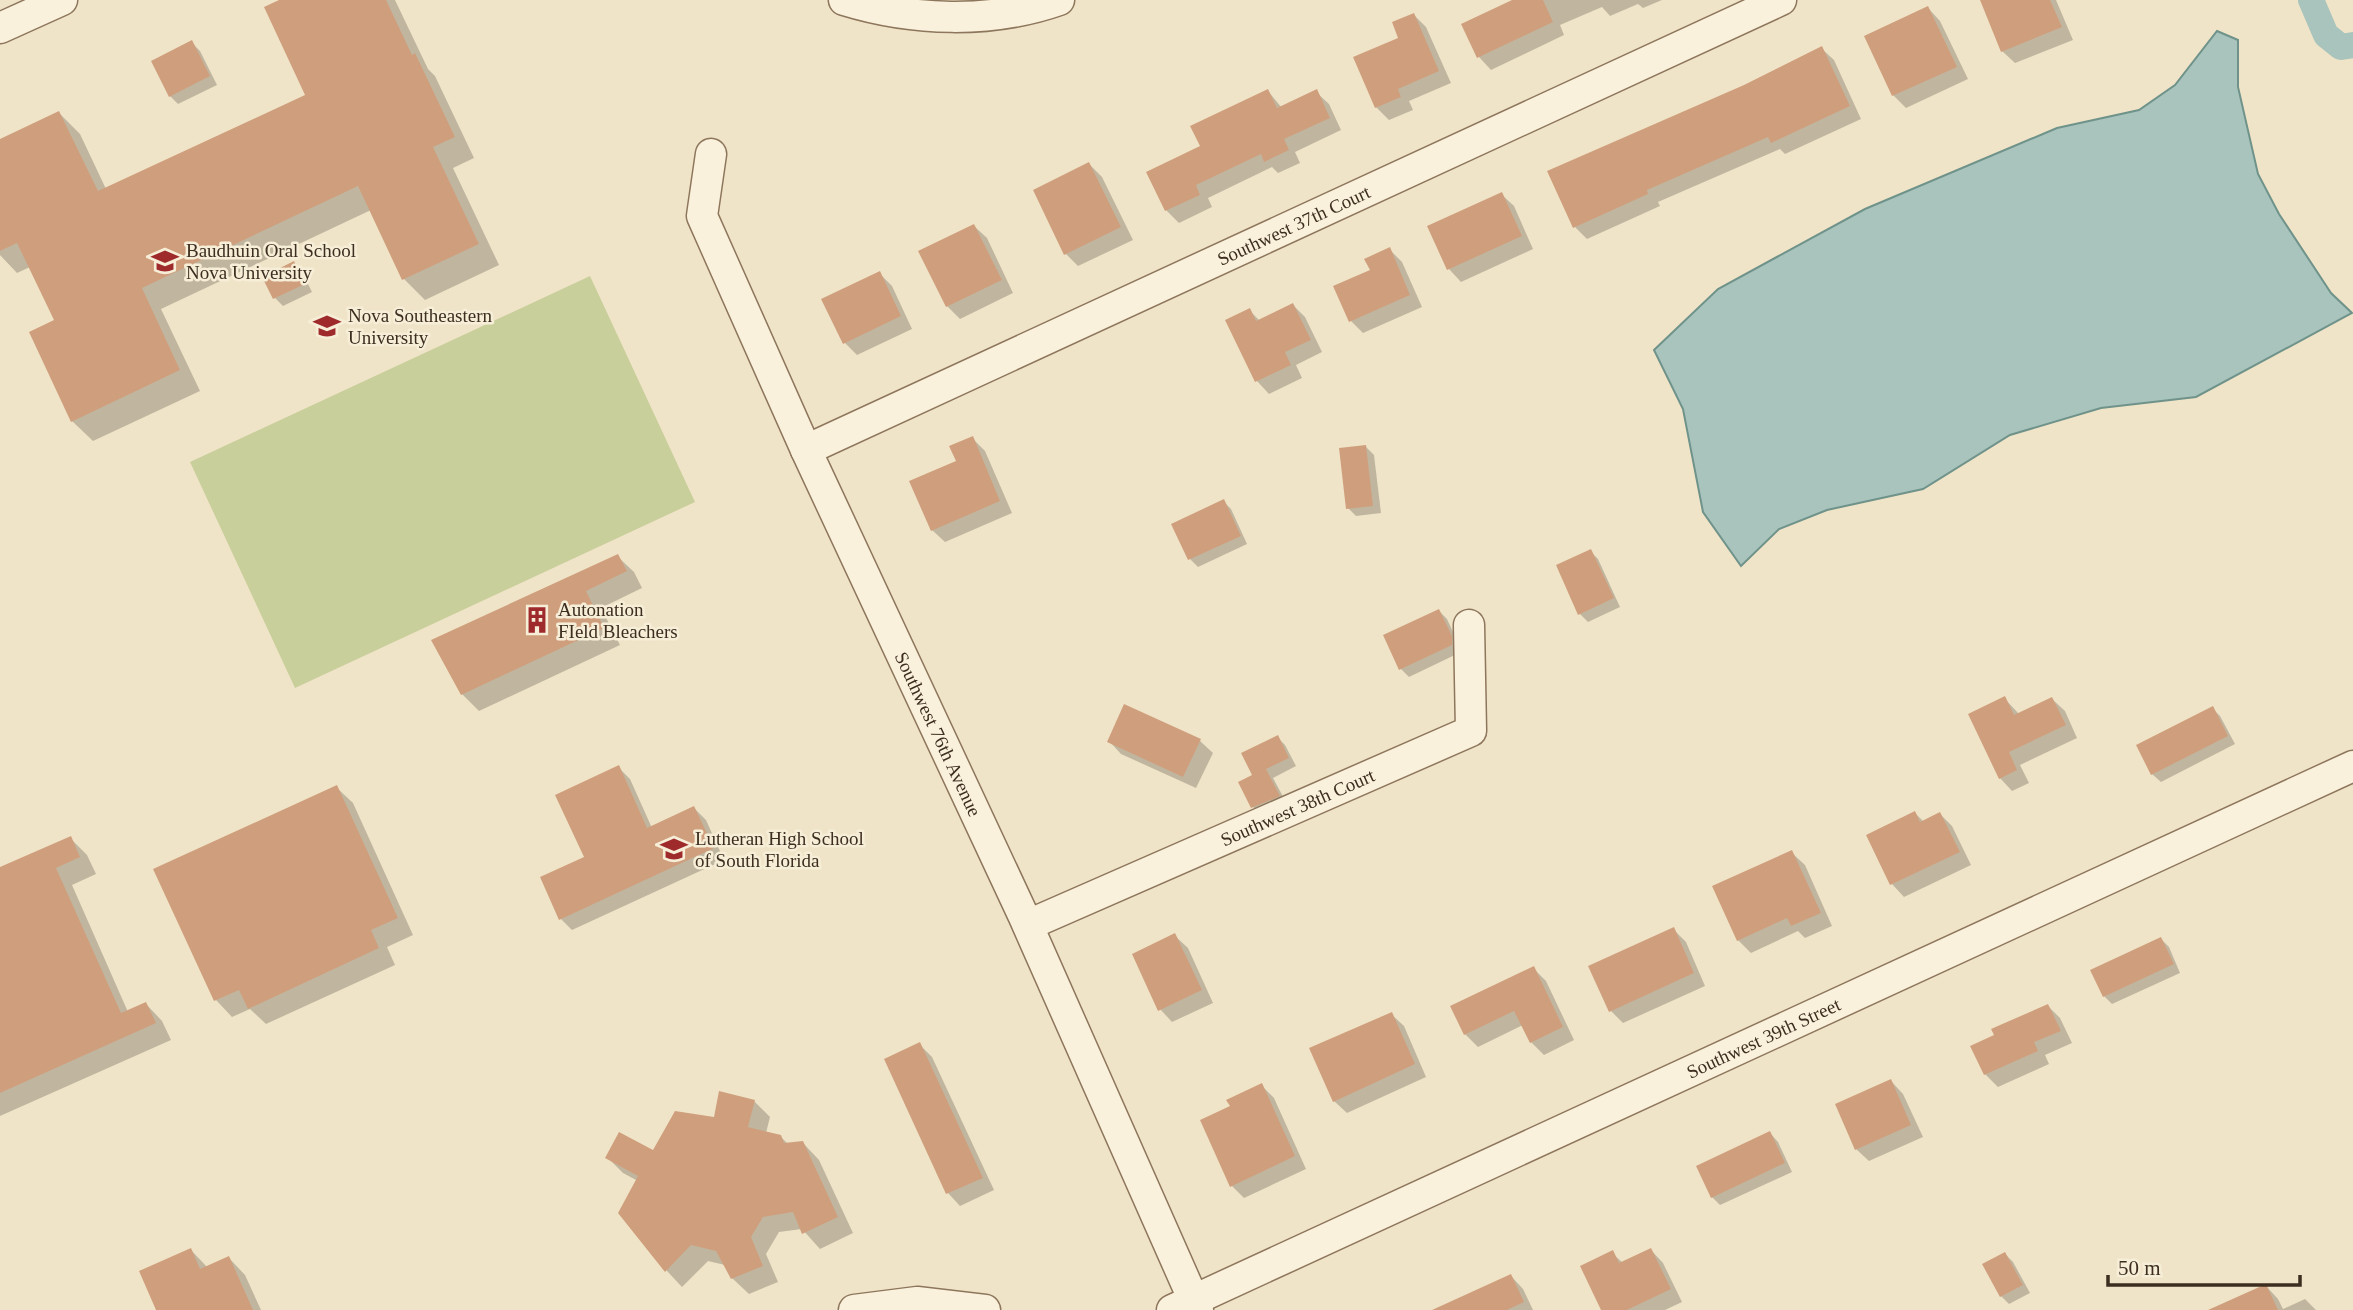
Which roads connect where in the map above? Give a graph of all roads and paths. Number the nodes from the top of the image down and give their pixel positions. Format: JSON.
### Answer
{"nodes":[{"id":1,"x":62,"y":0,"type":"edge"},
{"id":2,"x":844,"y":0,"type":"edge"},
{"id":3,"x":1059,"y":0,"type":"edge"},
{"id":4,"x":1782,"y":0,"type":"edge"},
{"id":5,"x":0,"y":28,"type":"edge"},
{"id":6,"x":710,"y":154,"type":"dead end"},
{"id":7,"x":806,"y":450,"type":"junction"},
{"id":8,"x":1469,"y":625,"type":"dead end"},
{"id":9,"x":2353,"y":766,"type":"edge"},
{"id":10,"x":1028,"y":925,"type":"junction"},
{"id":11,"x":1188,"y":1307,"type":"edge"},
{"id":12,"x":854,"y":1310,"type":"edge"},
{"id":13,"x":985,"y":1310,"type":"edge"}],
"edges":[{"from":1,"to":5,"type":"street"},
{"from":2,"to":3,"type":"street"},
{"from":4,"to":7,"type":"street","name":"Southwest 37th Court"},
{"from":6,"to":7,"type":"street","name":"Southwest 76th Avenue"},
{"from":7,"to":10,"type":"street","name":"Southwest 76th Avenue"},
{"from":8,"to":10,"type":"street","name":"Southwest 38th Court"},
{"from":9,"to":11,"type":"street","name":"Southwest 39th Street"},
{"from":10,"to":11,"type":"street","name":"Southwest 76th Avenue"},
{"from":12,"to":13,"type":"street"}]}
